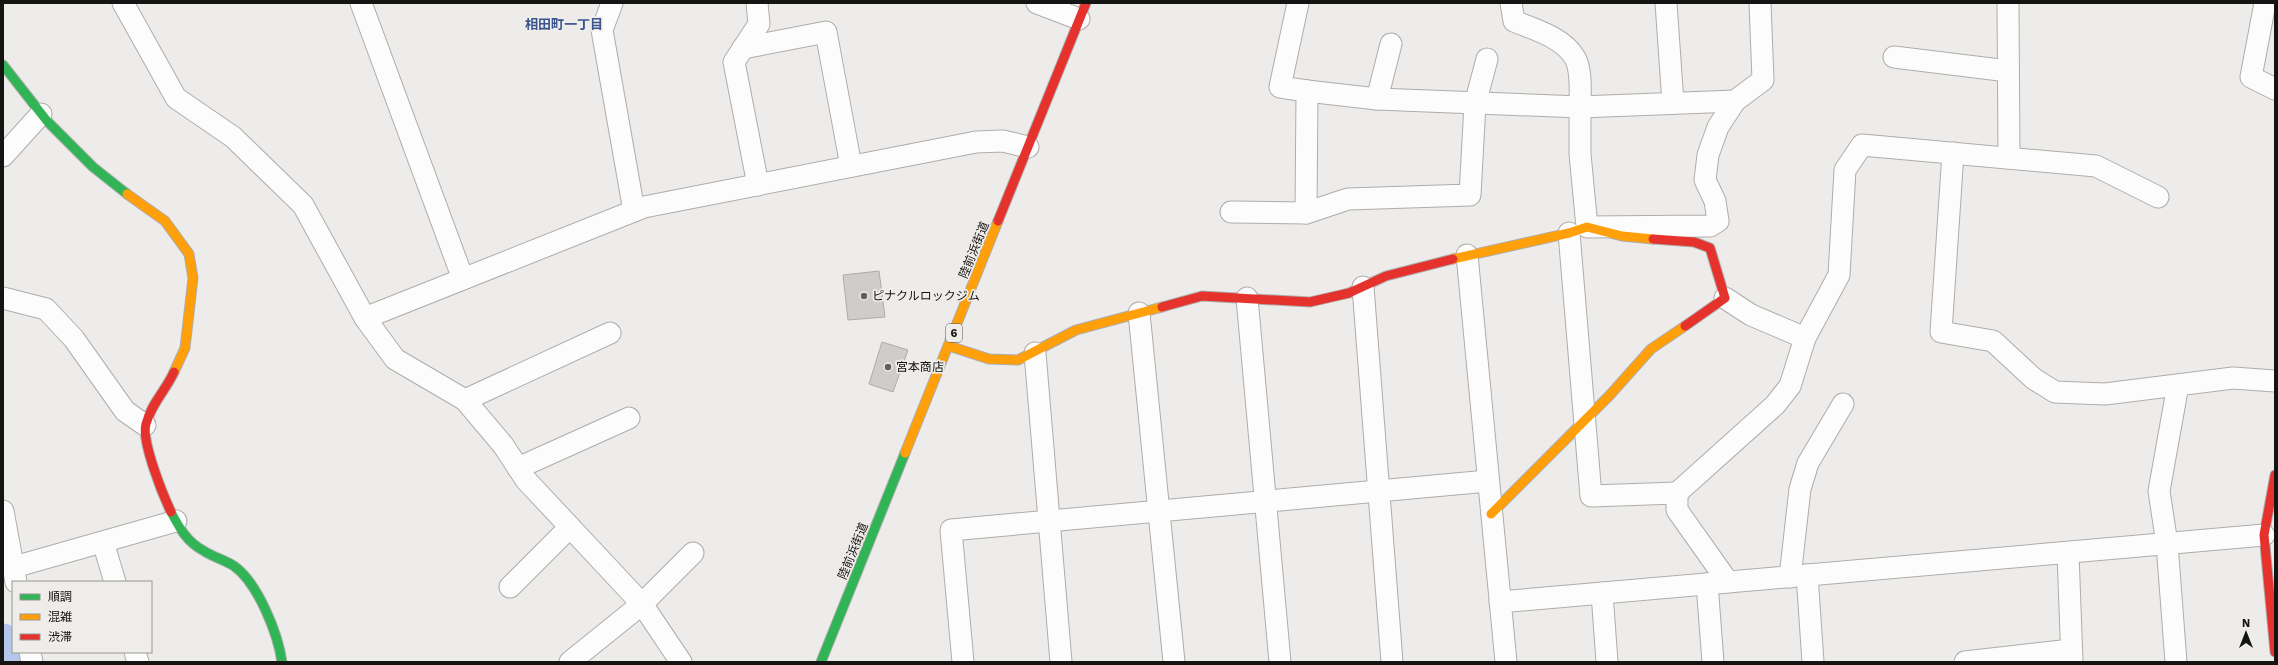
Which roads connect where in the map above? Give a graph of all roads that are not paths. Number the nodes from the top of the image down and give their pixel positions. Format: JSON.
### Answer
{"nodes":[{"id":1,"x":123,"y":3,"type":"edge"},
{"id":2,"x":361,"y":3,"type":"edge"},
{"id":3,"x":612,"y":3,"type":"edge"},
{"id":4,"x":757,"y":3,"type":"edge"},
{"id":5,"x":1037,"y":3,"type":"edge"},
{"id":6,"x":1298,"y":3,"type":"edge"},
{"id":7,"x":1511,"y":3,"type":"edge"},
{"id":8,"x":1666,"y":3,"type":"edge"},
{"id":9,"x":1760,"y":3,"type":"edge"},
{"id":10,"x":2008,"y":3,"type":"edge"},
{"id":11,"x":2265,"y":3,"type":"edge"},
{"id":12,"x":1082,"y":11,"type":"edge"},
{"id":13,"x":1391,"y":44,"type":"dead end"},
{"id":14,"x":743,"y":48,"type":"junction"},
{"id":15,"x":1894,"y":57,"type":"dead end"},
{"id":16,"x":1487,"y":59,"type":"dead end"},
{"id":17,"x":3,"y":65,"type":"edge"},
{"id":18,"x":2008,"y":71,"type":"junction"},
{"id":19,"x":2275,"y":89,"type":"edge"},
{"id":20,"x":1307,"y":91,"type":"junction"},
{"id":21,"x":1377,"y":100,"type":"junction"},
{"id":22,"x":1735,"y":101,"type":"junction"},
{"id":23,"x":1673,"y":103,"type":"junction"},
{"id":24,"x":1475,"y":104,"type":"junction"},
{"id":25,"x":1580,"y":107,"type":"junction"},
{"id":26,"x":41,"y":114,"type":"junction"},
{"id":27,"x":1028,"y":147,"type":"junction"},
{"id":28,"x":1953,"y":153,"type":"junction"},
{"id":29,"x":3,"y":154,"type":"edge"},
{"id":30,"x":2009,"y":158,"type":"junction"},
{"id":31,"x":851,"y":166,"type":"junction"},
{"id":32,"x":758,"y":185,"type":"junction"},
{"id":33,"x":2158,"y":197,"type":"dead end"},
{"id":34,"x":634,"y":211,"type":"junction"},
{"id":35,"x":1231,"y":212,"type":"dead end"},
{"id":36,"x":1306,"y":214,"type":"junction"},
{"id":37,"x":1578,"y":230,"type":"junction"},
{"id":38,"x":1467,"y":255,"type":"junction"},
{"id":39,"x":463,"y":279,"type":"junction"},
{"id":40,"x":1363,"y":287,"type":"junction"},
{"id":41,"x":3,"y":298,"type":"edge"},
{"id":42,"x":1248,"y":298,"type":"junction"},
{"id":43,"x":1725,"y":298,"type":"junction"},
{"id":44,"x":1139,"y":313,"type":"junction"},
{"id":45,"x":365,"y":318,"type":"junction"},
{"id":46,"x":610,"y":333,"type":"dead end"},
{"id":47,"x":1805,"y":338,"type":"junction"},
{"id":48,"x":949,"y":346,"type":"junction"},
{"id":49,"x":1035,"y":353,"type":"junction"},
{"id":50,"x":2275,"y":381,"type":"edge"},
{"id":51,"x":2178,"y":385,"type":"junction"},
{"id":52,"x":465,"y":400,"type":"junction"},
{"id":53,"x":1843,"y":404,"type":"dead end"},
{"id":54,"x":629,"y":418,"type":"dead end"},
{"id":55,"x":1586,"y":419,"type":"junction"},
{"id":56,"x":145,"y":425,"type":"junction"},
{"id":57,"x":518,"y":468,"type":"junction"},
{"id":58,"x":2275,"y":475,"type":"edge"},
{"id":59,"x":1488,"y":481,"type":"junction"},
{"id":60,"x":1379,"y":491,"type":"junction"},
{"id":61,"x":1677,"y":493,"type":"junction"},
{"id":62,"x":1266,"y":501,"type":"junction"},
{"id":63,"x":1159,"y":511,"type":"junction"},
{"id":64,"x":3,"y":512,"type":"edge"},
{"id":65,"x":1491,"y":514,"type":"junction"},
{"id":66,"x":176,"y":521,"type":"junction"},
{"id":67,"x":1049,"y":521,"type":"junction"},
{"id":68,"x":570,"y":527,"type":"junction"},
{"id":69,"x":2264,"y":535,"type":"junction"},
{"id":70,"x":103,"y":542,"type":"junction"},
{"id":71,"x":2167,"y":544,"type":"junction"},
{"id":72,"x":693,"y":553,"type":"dead end"},
{"id":73,"x":2068,"y":553,"type":"junction"},
{"id":74,"x":15,"y":574,"type":"edge"},
{"id":75,"x":1798,"y":576,"type":"junction"},
{"id":76,"x":114,"y":581,"type":"edge"},
{"id":77,"x":1728,"y":582,"type":"junction"},
{"id":78,"x":1707,"y":584,"type":"junction"},
{"id":79,"x":510,"y":587,"type":"dead end"},
{"id":80,"x":1602,"y":593,"type":"junction"},
{"id":81,"x":1500,"y":602,"type":"junction"},
{"id":82,"x":642,"y":604,"type":"junction"},
{"id":83,"x":2275,"y":652,"type":"edge"},
{"id":84,"x":2071,"y":656,"type":"edge"},
{"id":85,"x":282,"y":662,"type":"edge"},
{"id":86,"x":570,"y":662,"type":"edge"},
{"id":87,"x":681,"y":662,"type":"edge"},
{"id":88,"x":821,"y":662,"type":"edge"},
{"id":89,"x":963,"y":662,"type":"edge"},
{"id":90,"x":1061,"y":662,"type":"edge"},
{"id":91,"x":1174,"y":662,"type":"edge"},
{"id":92,"x":1280,"y":662,"type":"edge"},
{"id":93,"x":1392,"y":662,"type":"edge"},
{"id":94,"x":1506,"y":662,"type":"edge"},
{"id":95,"x":1607,"y":662,"type":"edge"},
{"id":96,"x":1713,"y":662,"type":"edge"},
{"id":97,"x":1813,"y":662,"type":"edge"},
{"id":98,"x":1965,"y":662,"type":"edge"},
{"id":99,"x":2176,"y":662,"type":"edge"}],
"edges":[{"from":1,"to":45,"type":"street"},
{"from":2,"to":39,"type":"street"},
{"from":3,"to":34,"type":"street"},
{"from":4,"to":14,"type":"street"},
{"from":5,"to":12,"type":"street"},
{"from":6,"to":20,"type":"street"},
{"from":7,"to":25,"type":"street"},
{"from":8,"to":23,"type":"street"},
{"from":9,"to":22,"type":"street"},
{"from":10,"to":18,"type":"street"},
{"from":11,"to":19,"type":"street"},
{"from":12,"to":27,"type":"main road","name":"陸前浜街道","number":"6"},
{"from":13,"to":21,"type":"street"},
{"from":14,"to":31,"type":"street"},
{"from":14,"to":32,"type":"street"},
{"from":15,"to":18,"type":"street"},
{"from":16,"to":24,"type":"street"},
{"from":17,"to":26,"type":"main road"},
{"from":18,"to":30,"type":"street"},
{"from":20,"to":21,"type":"street"},
{"from":20,"to":36,"type":"street"},
{"from":21,"to":24,"type":"street"},
{"from":22,"to":23,"type":"street"},
{"from":22,"to":37,"type":"street"},
{"from":23,"to":25,"type":"street"},
{"from":24,"to":25,"type":"street"},
{"from":24,"to":36,"type":"street"},
{"from":25,"to":37,"type":"street"},
{"from":26,"to":29,"type":"street"},
{"from":26,"to":56,"type":"main road"},
{"from":27,"to":31,"type":"street"},
{"from":27,"to":48,"type":"main road","name":"陸前浜街道","number":"6"},
{"from":28,"to":30,"type":"street"},
{"from":28,"to":47,"type":"street"},
{"from":28,"to":51,"type":"street"},
{"from":30,"to":33,"type":"street"},
{"from":31,"to":32,"type":"street"},
{"from":32,"to":34,"type":"street"},
{"from":34,"to":39,"type":"street"},
{"from":35,"to":36,"type":"street"},
{"from":37,"to":38,"type":"main road"},
{"from":37,"to":43,"type":"main road"},
{"from":37,"to":55,"type":"street"},
{"from":38,"to":40,"type":"main road"},
{"from":38,"to":59,"type":"street"},
{"from":39,"to":45,"type":"street"},
{"from":40,"to":42,"type":"main road"},
{"from":40,"to":60,"type":"street"},
{"from":41,"to":56,"type":"street"},
{"from":42,"to":44,"type":"main road"},
{"from":42,"to":62,"type":"street"},
{"from":43,"to":47,"type":"street"},
{"from":43,"to":55,"type":"main road"},
{"from":44,"to":49,"type":"main road"},
{"from":44,"to":63,"type":"street"},
{"from":45,"to":52,"type":"street"},
{"from":46,"to":52,"type":"street"},
{"from":47,"to":61,"type":"street"},
{"from":48,"to":49,"type":"main road"},
{"from":48,"to":88,"type":"main road","name":"陸前浜街道","number":"6"},
{"from":49,"to":67,"type":"street"},
{"from":50,"to":51,"type":"street"},
{"from":51,"to":71,"type":"street"},
{"from":52,"to":57,"type":"street"},
{"from":53,"to":75,"type":"street"},
{"from":54,"to":57,"type":"street"},
{"from":55,"to":61,"type":"street"},
{"from":55,"to":65,"type":"main road"},
{"from":56,"to":66,"type":"main road"},
{"from":57,"to":68,"type":"street"},
{"from":58,"to":69,"type":"main road"},
{"from":59,"to":60,"type":"street"},
{"from":59,"to":65,"type":"street"},
{"from":60,"to":62,"type":"street"},
{"from":60,"to":93,"type":"street"},
{"from":61,"to":77,"type":"street"},
{"from":62,"to":63,"type":"street"},
{"from":62,"to":92,"type":"street"},
{"from":63,"to":67,"type":"street"},
{"from":63,"to":91,"type":"street"},
{"from":64,"to":74,"type":"street"},
{"from":65,"to":81,"type":"street"},
{"from":66,"to":70,"type":"street"},
{"from":66,"to":85,"type":"main road"},
{"from":67,"to":89,"type":"street"},
{"from":67,"to":90,"type":"street"},
{"from":68,"to":79,"type":"street"},
{"from":68,"to":82,"type":"street"},
{"from":69,"to":71,"type":"street"},
{"from":69,"to":83,"type":"main road"},
{"from":70,"to":74,"type":"street"},
{"from":70,"to":76,"type":"street"},
{"from":71,"to":73,"type":"street"},
{"from":71,"to":99,"type":"street"},
{"from":72,"to":82,"type":"street"},
{"from":73,"to":75,"type":"street"},
{"from":73,"to":84,"type":"street"},
{"from":75,"to":77,"type":"street"},
{"from":75,"to":97,"type":"street"},
{"from":77,"to":78,"type":"street"},
{"from":78,"to":80,"type":"street"},
{"from":78,"to":96,"type":"street"},
{"from":80,"to":81,"type":"street"},
{"from":80,"to":95,"type":"street"},
{"from":81,"to":94,"type":"street"},
{"from":82,"to":86,"type":"street"},
{"from":82,"to":87,"type":"street"},
{"from":84,"to":98,"type":"street"}]}
